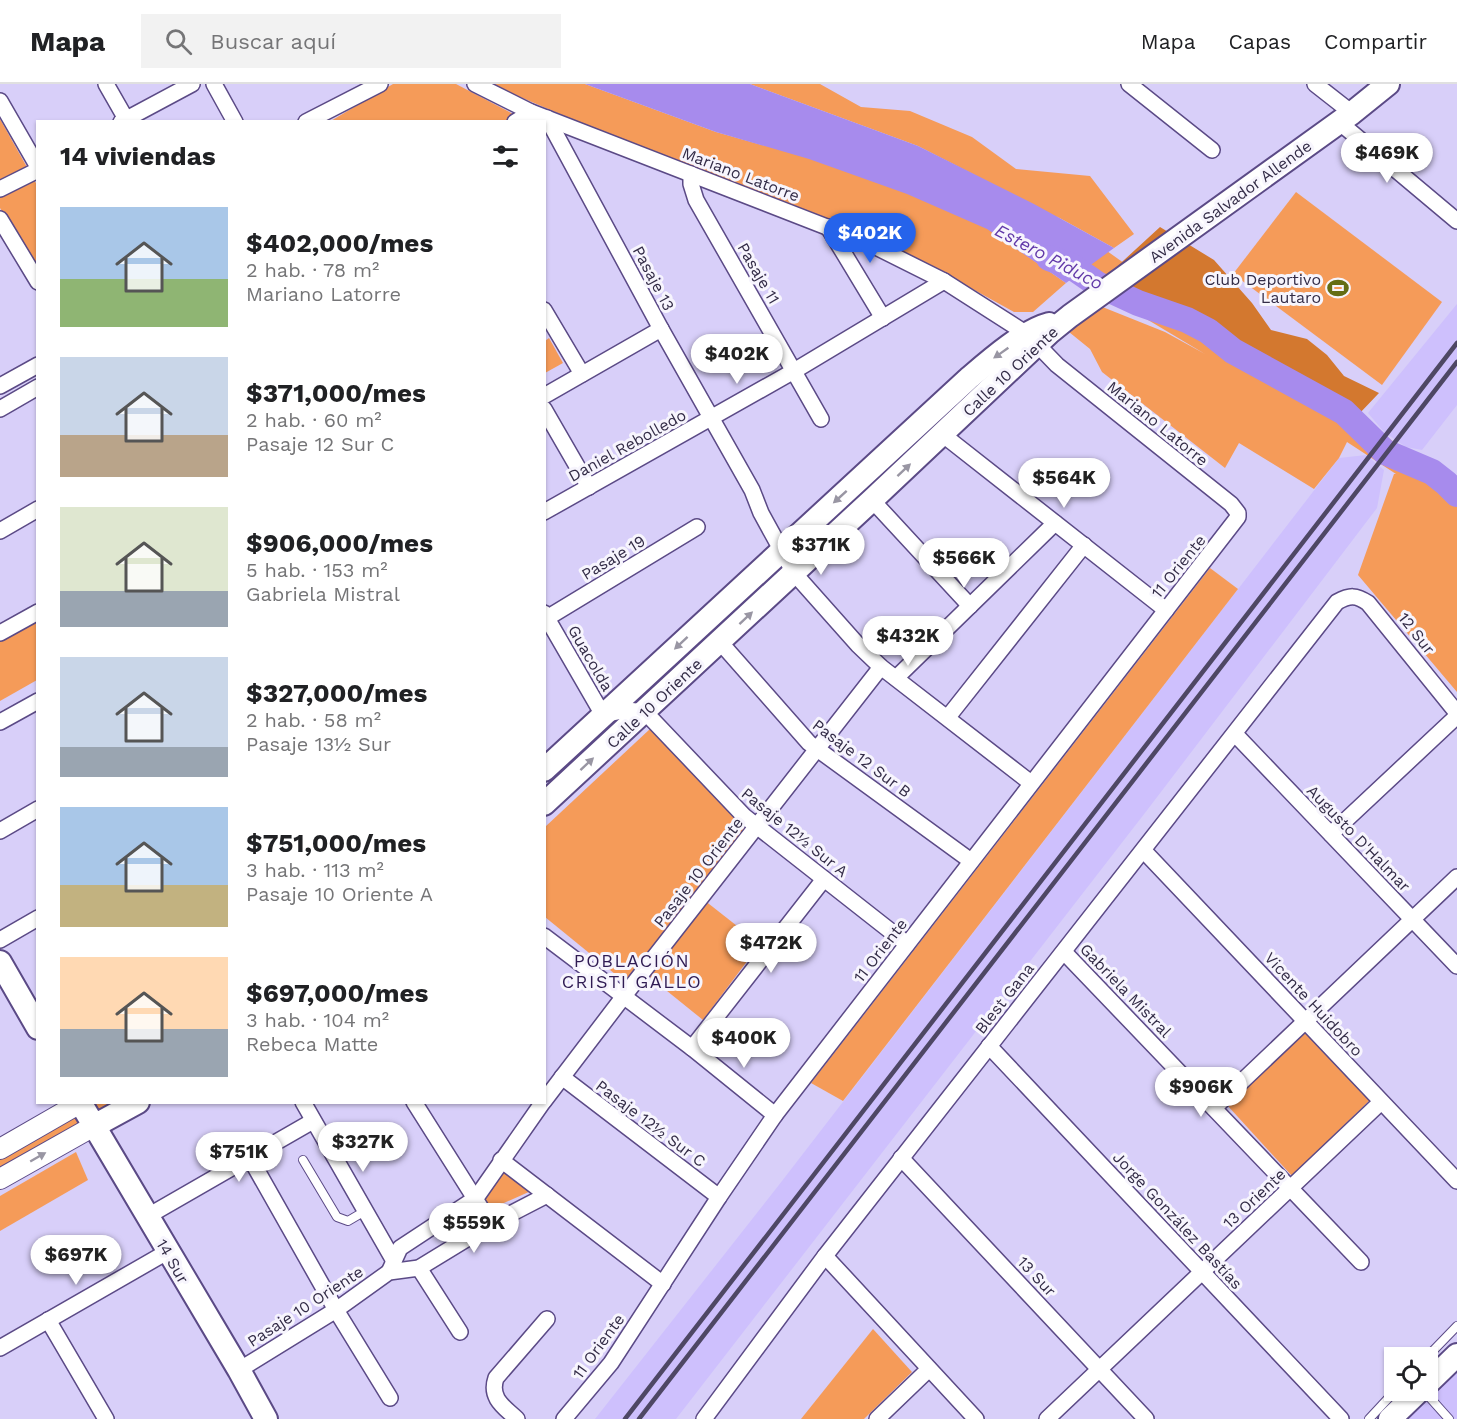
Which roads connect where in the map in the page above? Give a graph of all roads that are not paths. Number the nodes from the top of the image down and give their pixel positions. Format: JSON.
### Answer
{"nodes":[{"id":1,"x":106,"y":84,"type":"edge"},
{"id":2,"x":192,"y":84,"type":"edge"},
{"id":3,"x":214,"y":84,"type":"edge"},
{"id":4,"x":380,"y":84,"type":"edge"},
{"id":5,"x":474,"y":84,"type":"edge"},
{"id":6,"x":1129,"y":84,"type":"edge"},
{"id":7,"x":1315,"y":84,"type":"edge"},
{"id":8,"x":1388,"y":84,"type":"edge"},
{"id":9,"x":0,"y":101,"type":"edge"},
{"id":10,"x":531,"y":112,"type":"junction"},
{"id":11,"x":547,"y":118,"type":"junction"},
{"id":12,"x":1345,"y":118,"type":"junction"},
{"id":13,"x":124,"y":120,"type":"edge"},
{"id":14,"x":234,"y":120,"type":"edge"},
{"id":15,"x":310,"y":120,"type":"edge"},
{"id":16,"x":518,"y":120,"type":"edge"},
{"id":17,"x":1212,"y":150,"type":"dead end"},
{"id":18,"x":36,"y":164,"type":"edge"},
{"id":19,"x":36,"y":169,"type":"edge"},
{"id":20,"x":691,"y":174,"type":"junction"},
{"id":21,"x":0,"y":189,"type":"edge"},
{"id":22,"x":0,"y":219,"type":"edge"},
{"id":23,"x":1457,"y":221,"type":"edge"},
{"id":24,"x":828,"y":227,"type":"junction"},
{"id":25,"x":36,"y":279,"type":"edge"},
{"id":26,"x":944,"y":281,"type":"junction"},
{"id":27,"x":1070,"y":316,"type":"joint"},
{"id":28,"x":546,"y":317,"type":"edge"},
{"id":29,"x":883,"y":318,"type":"junction"},
{"id":30,"x":662,"y":329,"type":"junction"},
{"id":31,"x":551,"y":335,"type":"edge"},
{"id":32,"x":1032,"y":340,"type":"junction"},
{"id":33,"x":32,"y":368,"type":"edge"},
{"id":34,"x":795,"y":371,"type":"junction"},
{"id":35,"x":582,"y":374,"type":"junction"},
{"id":36,"x":36,"y":385,"type":"edge"},
{"id":37,"x":0,"y":386,"type":"edge"},
{"id":38,"x":36,"y":390,"type":"edge"},
{"id":39,"x":546,"y":395,"type":"edge"},
{"id":40,"x":0,"y":409,"type":"edge"},
{"id":41,"x":546,"y":412,"type":"edge"},
{"id":42,"x":713,"y":417,"type":"junction"},
{"id":43,"x":821,"y":419,"type":"dead end"},
{"id":44,"x":942,"y":434,"type":"junction"},
{"id":45,"x":589,"y":487,"type":"junction"},
{"id":46,"x":872,"y":500,"type":"junction"},
{"id":47,"x":36,"y":510,"type":"edge"},
{"id":48,"x":546,"y":511,"type":"edge"},
{"id":49,"x":1238,"y":513,"type":"joint"},
{"id":50,"x":1055,"y":523,"type":"junction"},
{"id":51,"x":697,"y":527,"type":"dead end"},
{"id":52,"x":0,"y":531,"type":"edge"},
{"id":53,"x":1084,"y":545,"type":"junction"},
{"id":54,"x":782,"y":549,"type":"junction"},
{"id":55,"x":794,"y":573,"type":"junction"},
{"id":56,"x":1337,"y":602,"type":"joint"},
{"id":57,"x":970,"y":606,"type":"junction"},
{"id":58,"x":1166,"y":610,"type":"junction"},
{"id":59,"x":36,"y":613,"type":"edge"},
{"id":60,"x":546,"y":615,"type":"edge"},
{"id":61,"x":0,"y":633,"type":"edge"},
{"id":62,"x":720,"y":642,"type":"junction"},
{"id":63,"x":881,"y":667,"type":"junction"},
{"id":64,"x":896,"y":678,"type":"junction"},
{"id":65,"x":36,"y":702,"type":"edge"},
{"id":66,"x":645,"y":712,"type":"junction"},
{"id":67,"x":1457,"y":714,"type":"edge"},
{"id":68,"x":603,"y":715,"type":"junction"},
{"id":69,"x":948,"y":717,"type":"junction"},
{"id":70,"x":2,"y":718,"type":"edge"},
{"id":71,"x":1236,"y":734,"type":"junction"},
{"id":72,"x":818,"y":750,"type":"junction"},
{"id":73,"x":546,"y":768,"type":"edge"},
{"id":74,"x":1031,"y":783,"type":"junction"},
{"id":75,"x":546,"y":802,"type":"edge"},
{"id":76,"x":36,"y":810,"type":"edge"},
{"id":77,"x":757,"y":828,"type":"junction"},
{"id":78,"x":0,"y":831,"type":"edge"},
{"id":79,"x":1331,"y":834,"type":"junction"},
{"id":80,"x":1144,"y":850,"type":"junction"},
{"id":81,"x":971,"y":861,"type":"junction"},
{"id":82,"x":1457,"y":877,"type":"edge"},
{"id":83,"x":824,"y":879,"type":"junction"},
{"id":84,"x":36,"y":919,"type":"edge"},
{"id":85,"x":1412,"y":919,"type":"junction"},
{"id":86,"x":546,"y":938,"type":"edge"},
{"id":87,"x":0,"y":940,"type":"edge"},
{"id":88,"x":908,"y":944,"type":"junction"},
{"id":89,"x":1064,"y":952,"type":"junction"},
{"id":90,"x":0,"y":962,"type":"edge"},
{"id":91,"x":1457,"y":966,"type":"edge"},
{"id":92,"x":624,"y":996,"type":"junction"},
{"id":93,"x":1305,"y":1021,"type":"junction"},
{"id":94,"x":36,"y":1025,"type":"edge"},
{"id":95,"x":989,"y":1046,"type":"junction"},
{"id":96,"x":692,"y":1048,"type":"junction"},
{"id":97,"x":562,"y":1077,"type":"junction"},
{"id":98,"x":546,"y":1099,"type":"edge"},
{"id":99,"x":1382,"y":1101,"type":"junction"},
{"id":100,"x":78,"y":1104,"type":"edge"},
{"id":101,"x":81,"y":1104,"type":"edge"},
{"id":102,"x":134,"y":1104,"type":"edge"},
{"id":103,"x":304,"y":1104,"type":"edge"},
{"id":104,"x":415,"y":1104,"type":"edge"},
{"id":105,"x":543,"y":1104,"type":"edge"},
{"id":106,"x":1214,"y":1108,"type":"junction"},
{"id":107,"x":775,"y":1115,"type":"junction"},
{"id":108,"x":313,"y":1121,"type":"junction"},
{"id":109,"x":94,"y":1126,"type":"junction"},
{"id":110,"x":0,"y":1149,"type":"edge"},
{"id":111,"x":250,"y":1158,"type":"junction"},
{"id":112,"x":901,"y":1158,"type":"junction"},
{"id":113,"x":303,"y":1160,"type":"dead end"},
{"id":114,"x":501,"y":1160,"type":"junction"},
{"id":115,"x":0,"y":1179,"type":"edge"},
{"id":116,"x":1457,"y":1181,"type":"edge"},
{"id":117,"x":1290,"y":1188,"type":"junction"},
{"id":118,"x":548,"y":1196,"type":"junction"},
{"id":119,"x":718,"y":1197,"type":"junction"},
{"id":120,"x":476,"y":1198,"type":"junction"},
{"id":121,"x":365,"y":1211,"type":"junction"},
{"id":122,"x":148,"y":1216,"type":"junction"},
{"id":123,"x":491,"y":1224,"type":"junction"},
{"id":124,"x":167,"y":1252,"type":"junction"},
{"id":125,"x":825,"y":1256,"type":"junction"},
{"id":126,"x":1361,"y":1262,"type":"dead end"},
{"id":127,"x":392,"y":1266,"type":"junction"},
{"id":128,"x":419,"y":1268,"type":"junction"},
{"id":129,"x":1202,"y":1272,"type":"junction"},
{"id":130,"x":663,"y":1284,"type":"junction"},
{"id":131,"x":336,"y":1310,"type":"junction"},
{"id":132,"x":547,"y":1319,"type":"dead end"},
{"id":133,"x":48,"y":1320,"type":"junction"},
{"id":134,"x":1457,"y":1326,"type":"edge"},
{"id":135,"x":460,"y":1332,"type":"dead end"},
{"id":136,"x":1437,"y":1347,"type":"edge"},
{"id":137,"x":0,"y":1348,"type":"edge"},
{"id":138,"x":1457,"y":1354,"type":"edge"},
{"id":139,"x":929,"y":1368,"type":"junction"},
{"id":140,"x":1100,"y":1369,"type":"junction"},
{"id":141,"x":239,"y":1370,"type":"junction"},
{"id":142,"x":1438,"y":1373,"type":"edge"},
{"id":143,"x":390,"y":1398,"type":"dead end"},
{"id":144,"x":1432,"y":1401,"type":"edge"},
{"id":145,"x":1396,"y":1410,"type":"edge"},
{"id":146,"x":103,"y":1418,"type":"edge"},
{"id":147,"x":266,"y":1419,"type":"edge"},
{"id":148,"x":517,"y":1419,"type":"edge"},
{"id":149,"x":564,"y":1419,"type":"edge"},
{"id":150,"x":704,"y":1419,"type":"edge"},
{"id":151,"x":877,"y":1419,"type":"edge"},
{"id":152,"x":976,"y":1419,"type":"edge"},
{"id":153,"x":1047,"y":1419,"type":"edge"},
{"id":154,"x":1146,"y":1419,"type":"edge"},
{"id":155,"x":1341,"y":1419,"type":"edge"},
{"id":156,"x":1369,"y":1419,"type":"edge"},
{"id":157,"x":1449,"y":1419,"type":"edge"}],
"edges":[{"from":1,"to":13,"type":"street"},
{"from":2,"to":13,"type":"street"},
{"from":3,"to":14,"type":"street"},
{"from":4,"to":15,"type":"street"},
{"from":5,"to":10,"type":"street","name":"Mariano Latorre"},
{"from":6,"to":17,"type":"street"},
{"from":7,"to":12,"type":"street"},
{"from":8,"to":12,"type":"main road","name":"Avenida Salvador Allende"},
{"from":9,"to":18,"type":"street"},
{"from":10,"to":11,"type":"street","name":"Mariano Latorre"},
{"from":10,"to":16,"type":"street"},
{"from":11,"to":20,"type":"street","name":"Mariano Latorre"},
{"from":11,"to":30,"type":"street","name":"Pasaje 13"},
{"from":12,"to":23,"type":"street"},
{"from":12,"to":27,"type":"main road","name":"Avenida Salvador Allende"},
{"from":19,"to":21,"type":"street"},
{"from":20,"to":24,"type":"street","name":"Mariano Latorre"},
{"from":20,"to":34,"type":"street","name":"Pasaje 11"},
{"from":22,"to":25,"type":"street"},
{"from":24,"to":26,"type":"street","name":"Mariano Latorre"},
{"from":24,"to":29,"type":"street"},
{"from":26,"to":29,"type":"street","name":"Daniel Rebolledo"},
{"from":26,"to":32,"type":"street","name":"Mariano Latorre"},
{"from":27,"to":32,"type":"main road","name":"Calle 10 Oriente"},
{"from":28,"to":31,"type":"street"},
{"from":29,"to":34,"type":"street","name":"Daniel Rebolledo"},
{"from":30,"to":35,"type":"street"},
{"from":30,"to":42,"type":"street","name":"Pasaje 13"},
{"from":31,"to":35,"type":"street"},
{"from":32,"to":44,"type":"main road","name":"Calle 10 Oriente"},
{"from":32,"to":49,"type":"street","name":"Mariano Latorre"},
{"from":32,"to":54,"type":"main road","name":"Calle 10 Oriente","one_way":true},
{"from":33,"to":36,"type":"street"},
{"from":33,"to":37,"type":"street"},
{"from":34,"to":42,"type":"street","name":"Daniel Rebolledo"},
{"from":34,"to":43,"type":"street","name":"Pasaje 11"},
{"from":35,"to":39,"type":"street"},
{"from":38,"to":40,"type":"street"},
{"from":41,"to":45,"type":"street"},
{"from":42,"to":45,"type":"street","name":"Daniel Rebolledo"},
{"from":42,"to":54,"type":"street","name":"Pasaje 13"},
{"from":46,"to":44,"type":"main road","name":"Calle 10 Oriente","one_way":true},
{"from":44,"to":50,"type":"street"},
{"from":45,"to":48,"type":"street","name":"Daniel Rebolledo"},
{"from":46,"to":55,"type":"main road","name":"Calle 10 Oriente"},
{"from":46,"to":57,"type":"street"},
{"from":47,"to":52,"type":"street"},
{"from":49,"to":58,"type":"street","name":"11 Oriente"},
{"from":50,"to":53,"type":"street"},
{"from":50,"to":57,"type":"street"},
{"from":51,"to":60,"type":"street","name":"Pasaje 19"},
{"from":53,"to":58,"type":"street"},
{"from":53,"to":69,"type":"street"},
{"from":54,"to":55,"type":"street","name":"Pasaje 13"},
{"from":54,"to":68,"type":"main road","name":"Calle 10 Oriente","one_way":true},
{"from":62,"to":55,"type":"main road","name":"Calle 10 Oriente","one_way":true},
{"from":55,"to":63,"type":"street","name":"Pasaje 13"},
{"from":56,"to":67,"type":"street","name":"12 Sur"},
{"from":56,"to":71,"type":"street","name":"Blest Gana"},
{"from":57,"to":64,"type":"street"},
{"from":58,"to":74,"type":"street","name":"11 Oriente"},
{"from":59,"to":61,"type":"street"},
{"from":60,"to":68,"type":"street","name":"Guacolda"},
{"from":62,"to":66,"type":"main road","name":"Calle 10 Oriente"},
{"from":62,"to":72,"type":"street","name":"Pasaje 12 Sur B"},
{"from":63,"to":64,"type":"street","name":"Pasaje 13"},
{"from":63,"to":72,"type":"street","name":"Pasaje 10 Oriente"},
{"from":64,"to":69,"type":"street","name":"Pasaje 13"},
{"from":65,"to":70,"type":"street"},
{"from":66,"to":68,"type":"street","name":"Guacolda"},
{"from":75,"to":66,"type":"main road","name":"Calle 10 Oriente","one_way":true},
{"from":66,"to":77,"type":"street","name":"Pasaje 12½ Sur A"},
{"from":67,"to":79,"type":"street"},
{"from":68,"to":73,"type":"main road","name":"Calle 10 Oriente"},
{"from":69,"to":74,"type":"street","name":"Pasaje 13"},
{"from":71,"to":79,"type":"street","name":"Augusto D'Halmar"},
{"from":71,"to":80,"type":"street","name":"Blest Gana"},
{"from":72,"to":77,"type":"street","name":"Pasaje 10 Oriente"},
{"from":72,"to":81,"type":"street","name":"Pasaje 12 Sur B"},
{"from":74,"to":81,"type":"street","name":"11 Oriente"},
{"from":76,"to":78,"type":"street"},
{"from":77,"to":83,"type":"street","name":"Pasaje 12½ Sur A"},
{"from":77,"to":92,"type":"street","name":"Pasaje 10 Oriente"},
{"from":79,"to":85,"type":"street","name":"Augusto D'Halmar"},
{"from":80,"to":89,"type":"street","name":"Blest Gana"},
{"from":80,"to":93,"type":"street","name":"Vicente Huidobro"},
{"from":81,"to":88,"type":"street","name":"11 Oriente"},
{"from":82,"to":85,"type":"street"},
{"from":83,"to":88,"type":"street","name":"Pasaje 12½ Sur A"},
{"from":83,"to":96,"type":"street"},
{"from":84,"to":87,"type":"street"},
{"from":85,"to":91,"type":"street","name":"Augusto D'Halmar"},
{"from":85,"to":93,"type":"street"},
{"from":86,"to":92,"type":"street"},
{"from":88,"to":107,"type":"street","name":"11 Oriente"},
{"from":89,"to":95,"type":"street","name":"Blest Gana"},
{"from":89,"to":106,"type":"street","name":"Gabriela Mistral"},
{"from":90,"to":94,"type":"main road"},
{"from":92,"to":96,"type":"street"},
{"from":92,"to":97,"type":"street","name":"Pasaje 10 Oriente"},
{"from":93,"to":99,"type":"street","name":"Vicente Huidobro"},
{"from":93,"to":106,"type":"street"},
{"from":95,"to":112,"type":"street","name":"Blest Gana"},
{"from":95,"to":129,"type":"street","name":"Jorge González Bastías"},
{"from":96,"to":107,"type":"street"},
{"from":97,"to":98,"type":"street","name":"Pasaje 10 Oriente"},
{"from":97,"to":119,"type":"street","name":"Pasaje 12½ Sur C"},
{"from":99,"to":116,"type":"street","name":"Vicente Huidobro"},
{"from":99,"to":117,"type":"street","name":"13 Oriente"},
{"from":100,"to":110,"type":"street"},
{"from":101,"to":109,"type":"main road","name":"14 Sur"},
{"from":102,"to":109,"type":"main road"},
{"from":103,"to":108,"type":"street"},
{"from":104,"to":120,"type":"street"},
{"from":105,"to":114,"type":"street","name":"Pasaje 10 Oriente"},
{"from":106,"to":117,"type":"street","name":"Gabriela Mistral"},
{"from":107,"to":119,"type":"street","name":"11 Oriente"},
{"from":108,"to":111,"type":"street"},
{"from":108,"to":121,"type":"street"},
{"from":115,"to":109,"type":"street","one_way":true},
{"from":109,"to":122,"type":"main road","name":"14 Sur"},
{"from":111,"to":122,"type":"street"},
{"from":111,"to":131,"type":"street"},
{"from":112,"to":125,"type":"street","name":"Blest Gana"},
{"from":112,"to":140,"type":"street","name":"13 Sur"},
{"from":113,"to":121,"type":"lane"},
{"from":114,"to":118,"type":"street"},
{"from":114,"to":120,"type":"street","name":"Pasaje 10 Oriente"},
{"from":117,"to":126,"type":"street","name":"Gabriela Mistral"},
{"from":117,"to":129,"type":"street","name":"13 Oriente"},
{"from":118,"to":123,"type":"street","name":"Pasaje 10 Oriente"},
{"from":118,"to":130,"type":"street"},
{"from":119,"to":130,"type":"street","name":"11 Oriente"},
{"from":120,"to":123,"type":"street"},
{"from":120,"to":127,"type":"street","name":"Pasaje 10 Oriente"},
{"from":121,"to":127,"type":"street"},
{"from":122,"to":124,"type":"main road","name":"14 Sur"},
{"from":123,"to":128,"type":"street","name":"Pasaje 10 Oriente"},
{"from":124,"to":133,"type":"street"},
{"from":124,"to":141,"type":"main road","name":"14 Sur"},
{"from":125,"to":139,"type":"street"},
{"from":125,"to":150,"type":"street","name":"Blest Gana"},
{"from":127,"to":128,"type":"street","name":"Pasaje 10 Oriente"},
{"from":127,"to":131,"type":"street","name":"Pasaje 10 Oriente"},
{"from":128,"to":135,"type":"street"},
{"from":129,"to":140,"type":"street","name":"13 Oriente"},
{"from":129,"to":155,"type":"street","name":"Jorge González Bastías"},
{"from":130,"to":149,"type":"street","name":"11 Oriente"},
{"from":131,"to":141,"type":"street","name":"Pasaje 10 Oriente"},
{"from":131,"to":143,"type":"street"},
{"from":132,"to":148,"type":"street"},
{"from":133,"to":137,"type":"street"},
{"from":133,"to":146,"type":"street"},
{"from":134,"to":136,"type":"lane"},
{"from":138,"to":142,"type":"main road"},
{"from":139,"to":151,"type":"street"},
{"from":139,"to":152,"type":"street"},
{"from":140,"to":153,"type":"street","name":"13 Oriente"},
{"from":140,"to":154,"type":"street","name":"13 Sur"},
{"from":141,"to":147,"type":"main road","name":"14 Sur"},
{"from":144,"to":157,"type":"lane"},
{"from":145,"to":156,"type":"lane"}]}
